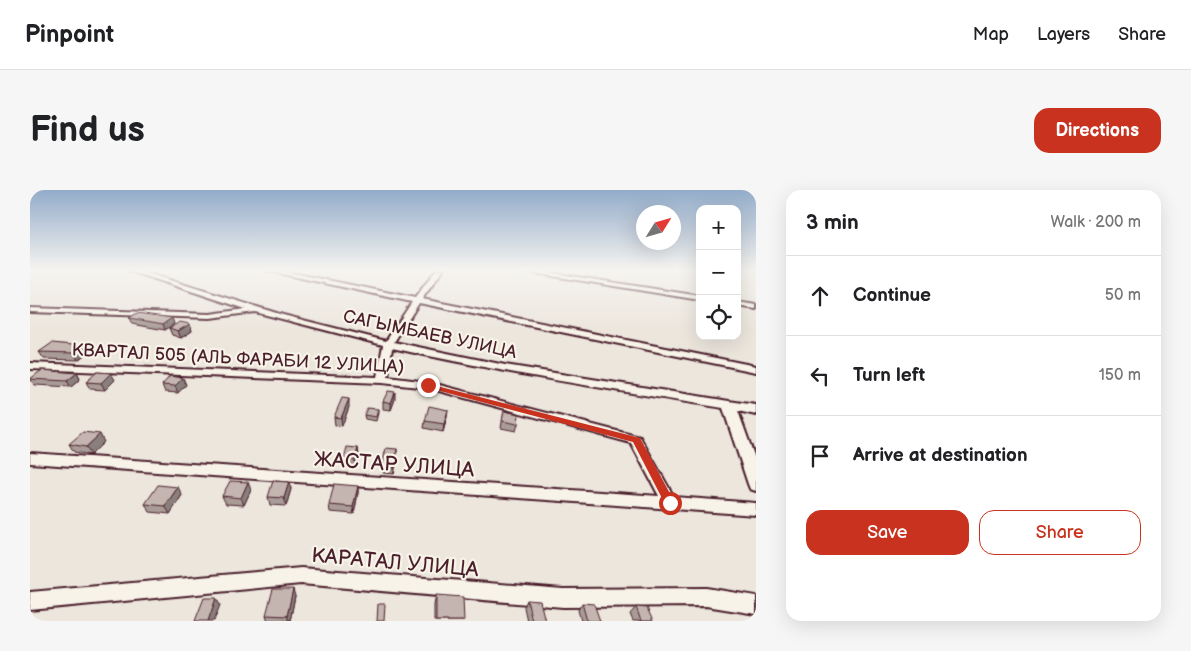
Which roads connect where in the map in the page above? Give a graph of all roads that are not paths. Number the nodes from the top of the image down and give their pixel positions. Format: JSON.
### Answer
{"nodes":[{"id":1,"x":194,"y":290,"type":"edge"},
{"id":2,"x":364,"y":290,"type":"edge"},
{"id":3,"x":424,"y":290,"type":"edge"},
{"id":4,"x":649,"y":290,"type":"edge"},
{"id":5,"x":696,"y":297,"type":"edge"},
{"id":6,"x":416,"y":301,"type":"junction"},
{"id":7,"x":741,"y":305,"type":"edge"},
{"id":8,"x":756,"y":307,"type":"edge"},
{"id":9,"x":30,"y":310,"type":"edge"},
{"id":10,"x":257,"y":310,"type":"junction"},
{"id":11,"x":388,"y":344,"type":"junction"},
{"id":12,"x":30,"y":366,"type":"edge"},
{"id":13,"x":756,"y":369,"type":"edge"},
{"id":14,"x":382,"y":380,"type":"junction"},
{"id":15,"x":729,"y":405,"type":"junction"},
{"id":16,"x":756,"y":410,"type":"edge"},
{"id":17,"x":30,"y":458,"type":"edge"},
{"id":18,"x":756,"y":484,"type":"edge"},
{"id":19,"x":670,"y":503,"type":"junction"},
{"id":20,"x":756,"y":509,"type":"edge"},
{"id":21,"x":30,"y":601,"type":"edge"},
{"id":22,"x":756,"y":605,"type":"edge"}],
"edges":[{"from":1,"to":10,"type":"street","name":"САГЫМБАЕВ УЛИЦА"},
{"from":2,"to":6,"type":"street"},
{"from":3,"to":6,"type":"street"},
{"from":4,"to":5,"type":"street"},
{"from":6,"to":11,"type":"street"},
{"from":6,"to":13,"type":"street"},
{"from":7,"to":8,"type":"street"},
{"from":9,"to":10,"type":"street"},
{"from":10,"to":11,"type":"street","name":"САГЫМБАЕВ УЛИЦА"},
{"from":11,"to":14,"type":"street"},
{"from":11,"to":15,"type":"street","name":"САГЫМБАЕВ УЛИЦА"},
{"from":12,"to":14,"type":"street","name":"КВАРТАЛ 505 (АЛЬ ФАРАБИ 12 УЛИЦА)"},
{"from":14,"to":19,"type":"street","name":"КВАРТАЛ 505 (АЛЬ ФАРАБИ 12 УЛИЦА)"},
{"from":15,"to":16,"type":"main road"},
{"from":15,"to":18,"type":"main road"},
{"from":17,"to":19,"type":"street","name":"ЖАСТАР УЛИЦА"},
{"from":19,"to":20,"type":"street","name":"ЖАСТАР УЛИЦА"},
{"from":21,"to":22,"type":"street","name":"КАРАТАЛ УЛИЦА"}]}
